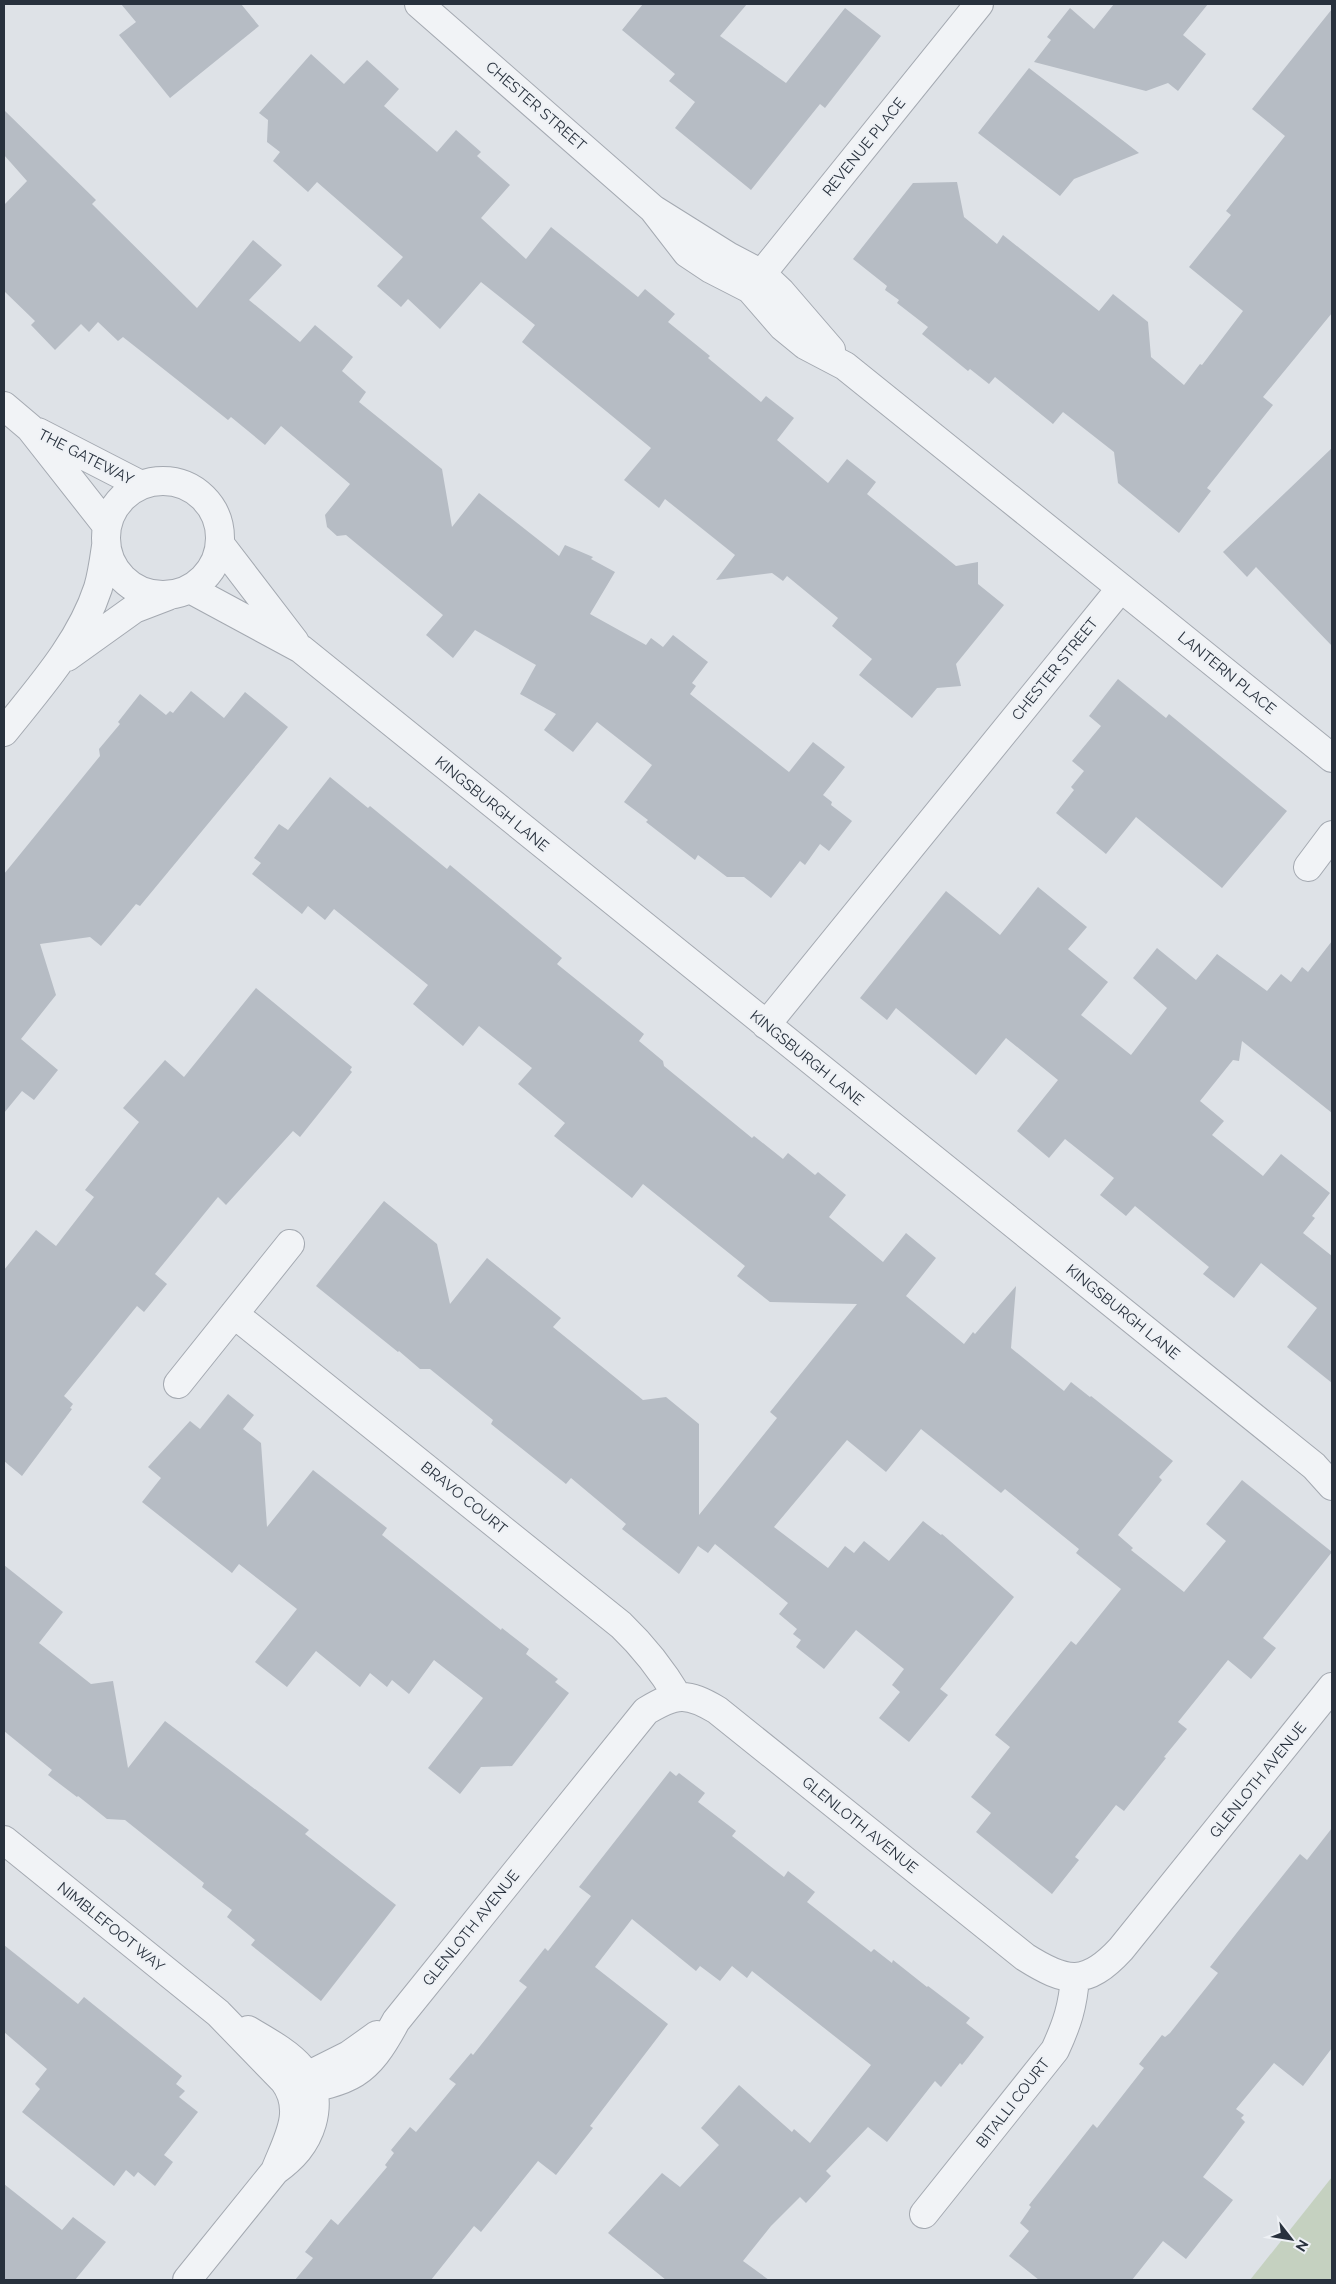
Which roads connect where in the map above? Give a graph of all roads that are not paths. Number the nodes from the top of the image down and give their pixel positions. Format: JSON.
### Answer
{"nodes":[{"id":1,"x":419,"y":4,"type":"edge"},
{"id":2,"x":979,"y":4,"type":"edge"},
{"id":3,"x":756,"y":282,"type":"junction"},
{"id":4,"x":4,"y":406,"type":"edge"},
{"id":5,"x":30,"y":428,"type":"junction"},
{"id":6,"x":142,"y":485,"type":"junction"},
{"id":7,"x":106,"y":536,"type":"junction"},
{"id":8,"x":220,"y":544,"type":"junction"},
{"id":9,"x":1121,"y":588,"type":"junction"},
{"id":10,"x":180,"y":592,"type":"junction"},
{"id":11,"x":301,"y":649,"type":"junction"},
{"id":12,"x":59,"y":662,"type":"junction"},
{"id":13,"x":4,"y":732,"type":"edge"},
{"id":14,"x":1332,"y":758,"type":"edge"},
{"id":15,"x":1332,"y":835,"type":"edge"},
{"id":16,"x":1308,"y":867,"type":"dead end"},
{"id":17,"x":766,"y":1026,"type":"junction"},
{"id":18,"x":290,"y":1244,"type":"dead end"},
{"id":19,"x":234,"y":1314,"type":"junction"},
{"id":20,"x":178,"y":1384,"type":"dead end"},
{"id":21,"x":1323,"y":1471,"type":"edge"},
{"id":22,"x":1332,"y":1486,"type":"edge"},
{"id":23,"x":1332,"y":1687,"type":"edge"},
{"id":24,"x":678,"y":1697,"type":"junction"},
{"id":25,"x":4,"y":1840,"type":"edge"},
{"id":26,"x":1075,"y":1978,"type":"junction"},
{"id":27,"x":304,"y":2085,"type":"junction"},
{"id":28,"x":924,"y":2214,"type":"dead end"},
{"id":29,"x":187,"y":2280,"type":"edge"}],
"edges":[{"from":1,"to":3,"type":"street","name":"CHESTER STREET"},
{"from":2,"to":3,"type":"street","name":"REVENUE PLACE"},
{"from":3,"to":9,"type":"street","name":"CHESTER STREET"},
{"from":4,"to":5,"type":"street","name":"THE GATEWAY"},
{"from":5,"to":6,"type":"street","name":"THE GATEWAY"},
{"from":5,"to":7,"type":"street","name":"THE GATEWAY"},
{"from":6,"to":7,"type":"street"},
{"from":6,"to":8,"type":"street"},
{"from":7,"to":10,"type":"street"},
{"from":7,"to":12,"type":"street"},
{"from":8,"to":10,"type":"street"},
{"from":8,"to":11,"type":"street","name":"KINGSBURGH LANE"},
{"from":9,"to":14,"type":"street","name":"LANTERN PLACE"},
{"from":9,"to":17,"type":"street","name":"CHESTER STREET"},
{"from":10,"to":11,"type":"street","name":"KINGSBURGH LANE"},
{"from":10,"to":12,"type":"street"},
{"from":11,"to":17,"type":"street","name":"KINGSBURGH LANE"},
{"from":12,"to":13,"type":"street"},
{"from":15,"to":16,"type":"street"},
{"from":17,"to":21,"type":"street","name":"KINGSBURGH LANE"},
{"from":18,"to":19,"type":"street"},
{"from":19,"to":20,"type":"street"},
{"from":19,"to":24,"type":"street","name":"BRAVO COURT"},
{"from":21,"to":22,"type":"street","name":"KINGSBURGH LANE"},
{"from":23,"to":26,"type":"street","name":"GLENLOTH AVENUE"},
{"from":24,"to":26,"type":"street","name":"GLENLOTH AVENUE"},
{"from":24,"to":27,"type":"street","name":"GLENLOTH AVENUE"},
{"from":25,"to":27,"type":"street","name":"NIMBLEFOOT WAY"},
{"from":26,"to":28,"type":"street","name":"BITALLI COURT"},
{"from":27,"to":29,"type":"street"}]}
